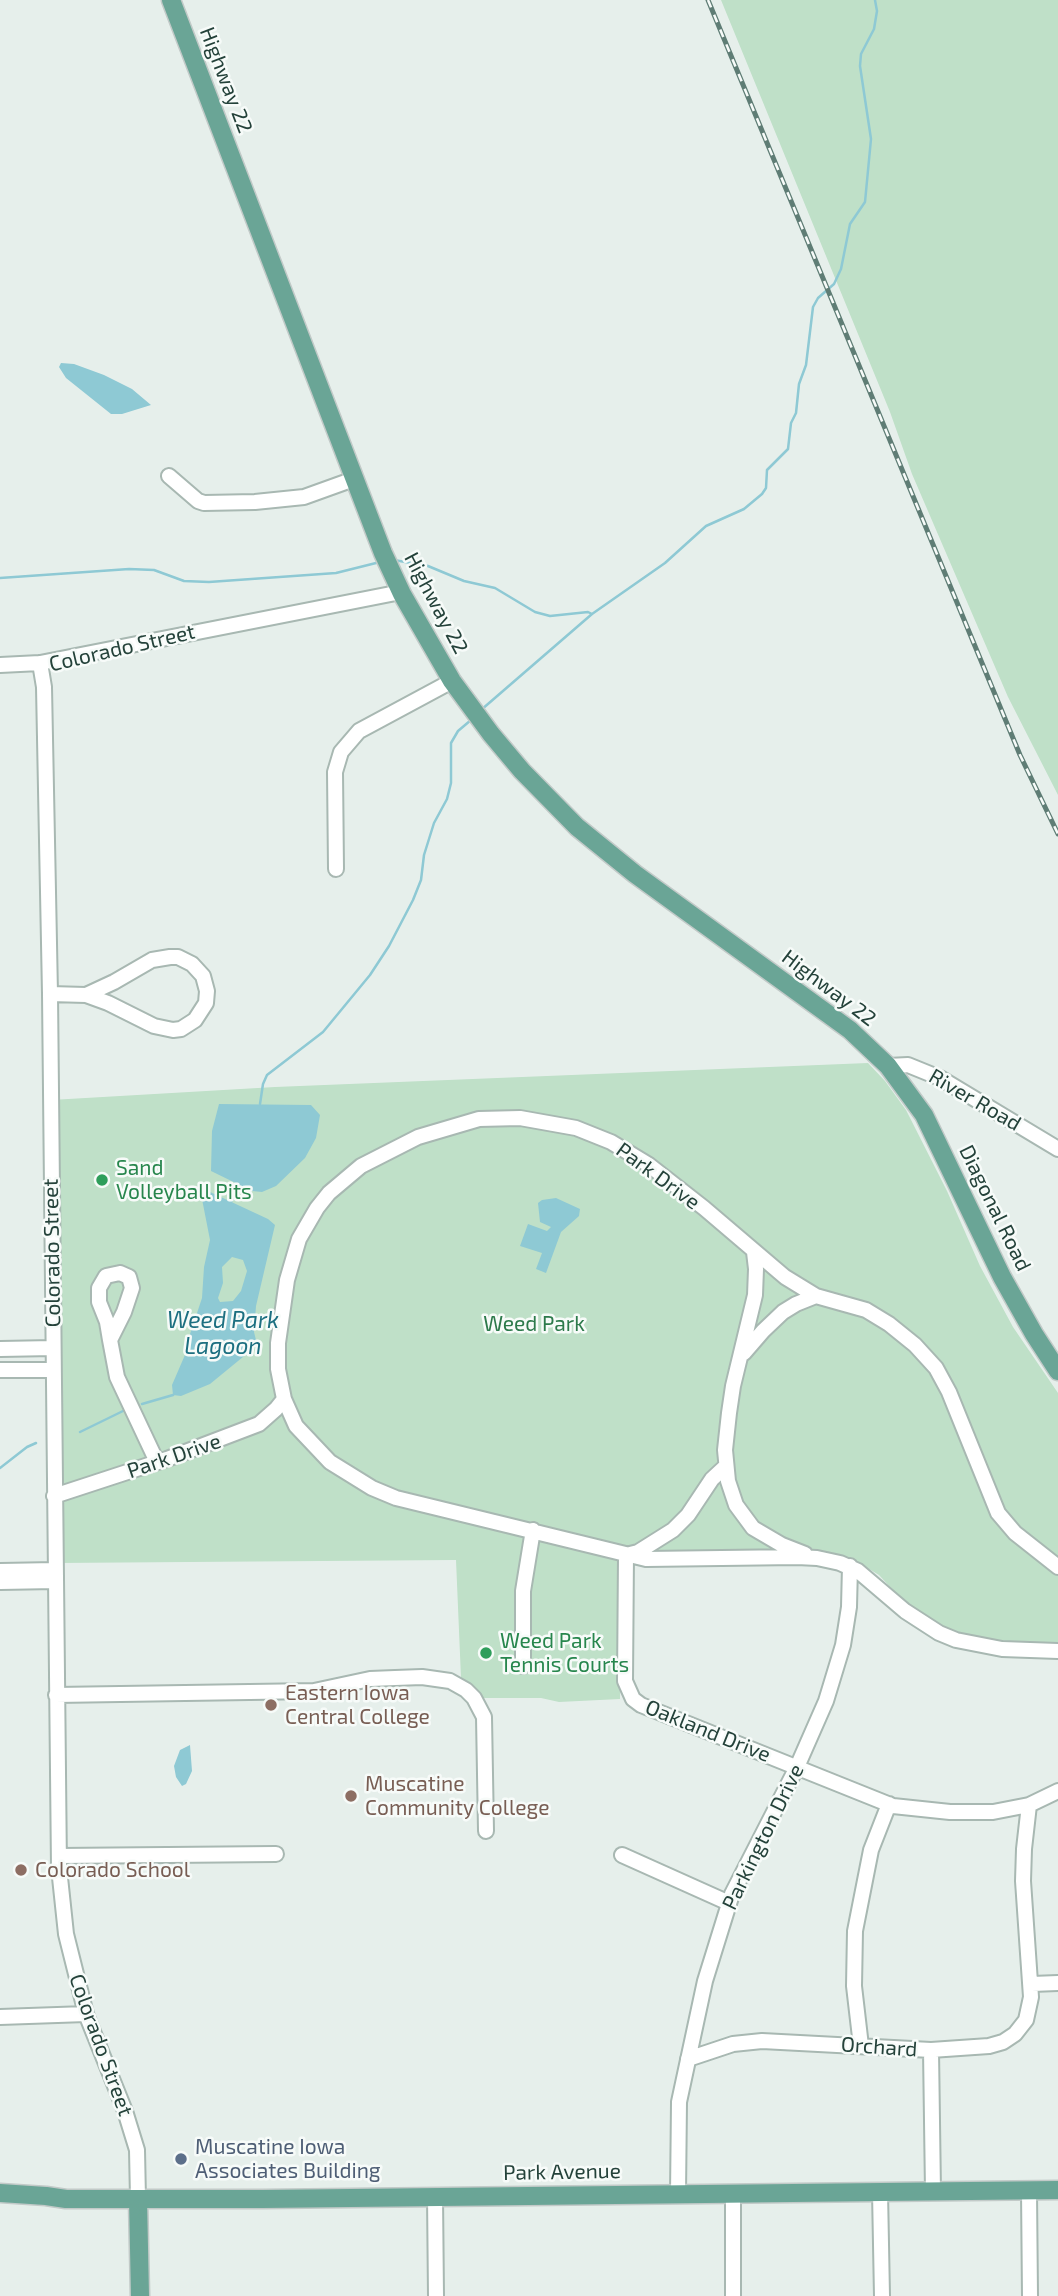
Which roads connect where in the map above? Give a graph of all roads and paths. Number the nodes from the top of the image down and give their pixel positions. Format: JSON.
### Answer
{"nodes":[{"id":1,"x":171,"y":0,"type":"edge"},
{"id":2,"x":169,"y":476,"type":"dead end"},
{"id":3,"x":354,"y":479,"type":"junction"},
{"id":4,"x":401,"y":592,"type":"junction"},
{"id":5,"x":40,"y":663,"type":"junction"},
{"id":6,"x":0,"y":665,"type":"edge"},
{"id":7,"x":452,"y":681,"type":"junction"},
{"id":8,"x":336,"y":869,"type":"dead end"},
{"id":9,"x":50,"y":994,"type":"junction"},
{"id":10,"x":86,"y":995,"type":"junction"},
{"id":11,"x":888,"y":1066,"type":"junction"},
{"id":12,"x":1058,"y":1149,"type":"edge"},
{"id":13,"x":754,"y":1252,"type":"junction"},
{"id":14,"x":816,"y":1296,"type":"junction"},
{"id":15,"x":110,"y":1340,"type":"dead end"},
{"id":16,"x":53,"y":1348,"type":"junction"},
{"id":17,"x":0,"y":1349,"type":"edge"},
{"id":18,"x":741,"y":1357,"type":"junction"},
{"id":19,"x":0,"y":1370,"type":"edge"},
{"id":20,"x":53,"y":1370,"type":"junction"},
{"id":21,"x":1058,"y":1371,"type":"edge"},
{"id":22,"x":284,"y":1399,"type":"junction"},
{"id":23,"x":294,"y":1421,"type":"junction"},
{"id":24,"x":259,"y":1424,"type":"junction"},
{"id":25,"x":157,"y":1462,"type":"junction"},
{"id":26,"x":726,"y":1466,"type":"junction"},
{"id":27,"x":54,"y":1496,"type":"junction"},
{"id":28,"x":533,"y":1530,"type":"junction"},
{"id":29,"x":663,"y":1539,"type":"junction"},
{"id":30,"x":626,"y":1555,"type":"junction"},
{"id":31,"x":817,"y":1558,"type":"junction"},
{"id":32,"x":669,"y":1560,"type":"junction"},
{"id":33,"x":850,"y":1566,"type":"junction"},
{"id":34,"x":1058,"y":1567,"type":"edge"},
{"id":35,"x":0,"y":1571,"type":"edge"},
{"id":36,"x":55,"y":1576,"type":"junction"},
{"id":37,"x":0,"y":1581,"type":"edge"},
{"id":38,"x":1058,"y":1651,"type":"edge"},
{"id":39,"x":523,"y":1666,"type":"dead end"},
{"id":40,"x":56,"y":1695,"type":"junction"},
{"id":41,"x":797,"y":1767,"type":"junction"},
{"id":42,"x":1058,"y":1791,"type":"edge"},
{"id":43,"x":889,"y":1804,"type":"junction"},
{"id":44,"x":1029,"y":1805,"type":"junction"},
{"id":45,"x":486,"y":1830,"type":"dead end"},
{"id":46,"x":276,"y":1854,"type":"dead end"},
{"id":47,"x":622,"y":1855,"type":"dead end"},
{"id":48,"x":59,"y":1856,"type":"junction"},
{"id":49,"x":729,"y":1903,"type":"junction"},
{"id":50,"x":1058,"y":1983,"type":"edge"},
{"id":51,"x":1032,"y":1984,"type":"junction"},
{"id":52,"x":86,"y":2014,"type":"junction"},
{"id":53,"x":0,"y":2017,"type":"edge"},
{"id":54,"x":860,"y":2046,"type":"junction"},
{"id":55,"x":931,"y":2050,"type":"junction"},
{"id":56,"x":688,"y":2059,"type":"junction"},
{"id":57,"x":1029,"y":2190,"type":"junction"},
{"id":58,"x":1058,"y":2190,"type":"edge"},
{"id":59,"x":880,"y":2192,"type":"junction"},
{"id":60,"x":933,"y":2192,"type":"junction"},
{"id":61,"x":0,"y":2193,"type":"edge"},
{"id":62,"x":733,"y":2193,"type":"junction"},
{"id":63,"x":678,"y":2194,"type":"junction"},
{"id":64,"x":435,"y":2196,"type":"junction"},
{"id":65,"x":66,"y":2199,"type":"junction"},
{"id":66,"x":138,"y":2199,"type":"junction"},
{"id":67,"x":0,"y":2203,"type":"edge"},
{"id":68,"x":140,"y":2296,"type":"edge"},
{"id":69,"x":436,"y":2296,"type":"edge"},
{"id":70,"x":733,"y":2296,"type":"edge"},
{"id":71,"x":882,"y":2296,"type":"edge"},
{"id":72,"x":1030,"y":2296,"type":"edge"}],
"edges":[{"from":1,"to":3,"type":"main road","name":"Highway 22"},
{"from":2,"to":3,"type":"street"},
{"from":3,"to":4,"type":"main road","name":"Highway 22"},
{"from":4,"to":5,"type":"street","name":"Colorado Street"},
{"from":4,"to":7,"type":"main road","name":"Highway 22"},
{"from":5,"to":6,"type":"street"},
{"from":5,"to":9,"type":"street","name":"Colorado Street"},
{"from":7,"to":8,"type":"street"},
{"from":7,"to":11,"type":"main road","name":"Highway 22"},
{"from":9,"to":10,"type":"street"},
{"from":9,"to":16,"type":"street","name":"Colorado Street"},
{"from":10,"to":10,"type":"street"},
{"from":11,"to":12,"type":"street","name":"River Road"},
{"from":11,"to":21,"type":"main road","name":"Diagonal Road"},
{"from":13,"to":14,"type":"street","name":"Park Drive"},
{"from":13,"to":18,"type":"street"},
{"from":13,"to":22,"type":"street","name":"Park Drive"},
{"from":14,"to":18,"type":"street"},
{"from":14,"to":34,"type":"street","name":"Park Drive"},
{"from":15,"to":25,"type":"street"},
{"from":16,"to":17,"type":"street"},
{"from":16,"to":20,"type":"street","name":"Colorado Street"},
{"from":18,"to":26,"type":"street"},
{"from":19,"to":20,"type":"street"},
{"from":20,"to":27,"type":"street","name":"Colorado Street"},
{"from":22,"to":23,"type":"street","name":"Park Drive"},
{"from":22,"to":24,"type":"street","name":"Park Drive"},
{"from":23,"to":24,"type":"street"},
{"from":23,"to":28,"type":"street","name":"Park Drive"},
{"from":24,"to":25,"type":"street","name":"Park Drive"},
{"from":25,"to":27,"type":"street","name":"Park Drive"},
{"from":26,"to":29,"type":"street"},
{"from":26,"to":31,"type":"street"},
{"from":27,"to":36,"type":"street","name":"Colorado Street"},
{"from":28,"to":30,"type":"street","name":"Park Drive"},
{"from":28,"to":39,"type":"street"},
{"from":29,"to":30,"type":"street"},
{"from":29,"to":32,"type":"street"},
{"from":30,"to":32,"type":"street","name":"Park Drive"},
{"from":30,"to":41,"type":"street","name":"Oakland Drive"},
{"from":31,"to":32,"type":"street","name":"Park Drive"},
{"from":31,"to":33,"type":"street","name":"Park Drive"},
{"from":33,"to":38,"type":"street","name":"Park Drive"},
{"from":33,"to":41,"type":"street","name":"Parkington Drive"},
{"from":35,"to":36,"type":"street"},
{"from":36,"to":37,"type":"street"},
{"from":36,"to":40,"type":"street","name":"Colorado Street"},
{"from":40,"to":45,"type":"street"},
{"from":40,"to":48,"type":"street","name":"Colorado Street"},
{"from":41,"to":43,"type":"street","name":"Oakland Drive"},
{"from":41,"to":49,"type":"street","name":"Parkington Drive"},
{"from":42,"to":44,"type":"street","name":"Oakland Drive"},
{"from":43,"to":44,"type":"street","name":"Oakland Drive"},
{"from":43,"to":54,"type":"street"},
{"from":44,"to":51,"type":"street","name":"Orchard"},
{"from":46,"to":48,"type":"street"},
{"from":47,"to":49,"type":"street"},
{"from":48,"to":52,"type":"street","name":"Colorado Street"},
{"from":49,"to":56,"type":"street","name":"Parkington Drive"},
{"from":50,"to":51,"type":"street"},
{"from":51,"to":55,"type":"street","name":"Orchard"},
{"from":52,"to":53,"type":"street"},
{"from":52,"to":66,"type":"street","name":"Colorado Street"},
{"from":54,"to":55,"type":"street","name":"Orchard"},
{"from":54,"to":56,"type":"street","name":"Orchard"},
{"from":55,"to":60,"type":"street"},
{"from":56,"to":63,"type":"street","name":"Parkington Drive"},
{"from":57,"to":58,"type":"main road","name":"Park Avenue"},
{"from":57,"to":60,"type":"main road","name":"Park Avenue"},
{"from":57,"to":72,"type":"street"},
{"from":59,"to":60,"type":"main road","name":"Park Avenue"},
{"from":59,"to":62,"type":"main road","name":"Park Avenue"},
{"from":59,"to":71,"type":"street"},
{"from":61,"to":65,"type":"main road","name":"Park Avenue"},
{"from":62,"to":63,"type":"main road","name":"Park Avenue"},
{"from":62,"to":70,"type":"street"},
{"from":63,"to":64,"type":"main road","name":"Park Avenue"},
{"from":64,"to":66,"type":"main road","name":"Park Avenue"},
{"from":64,"to":69,"type":"street"},
{"from":65,"to":66,"type":"main road","name":"Park Avenue"},
{"from":65,"to":67,"type":"main road","name":"Park Avenue"},
{"from":66,"to":68,"type":"main road"}]}
